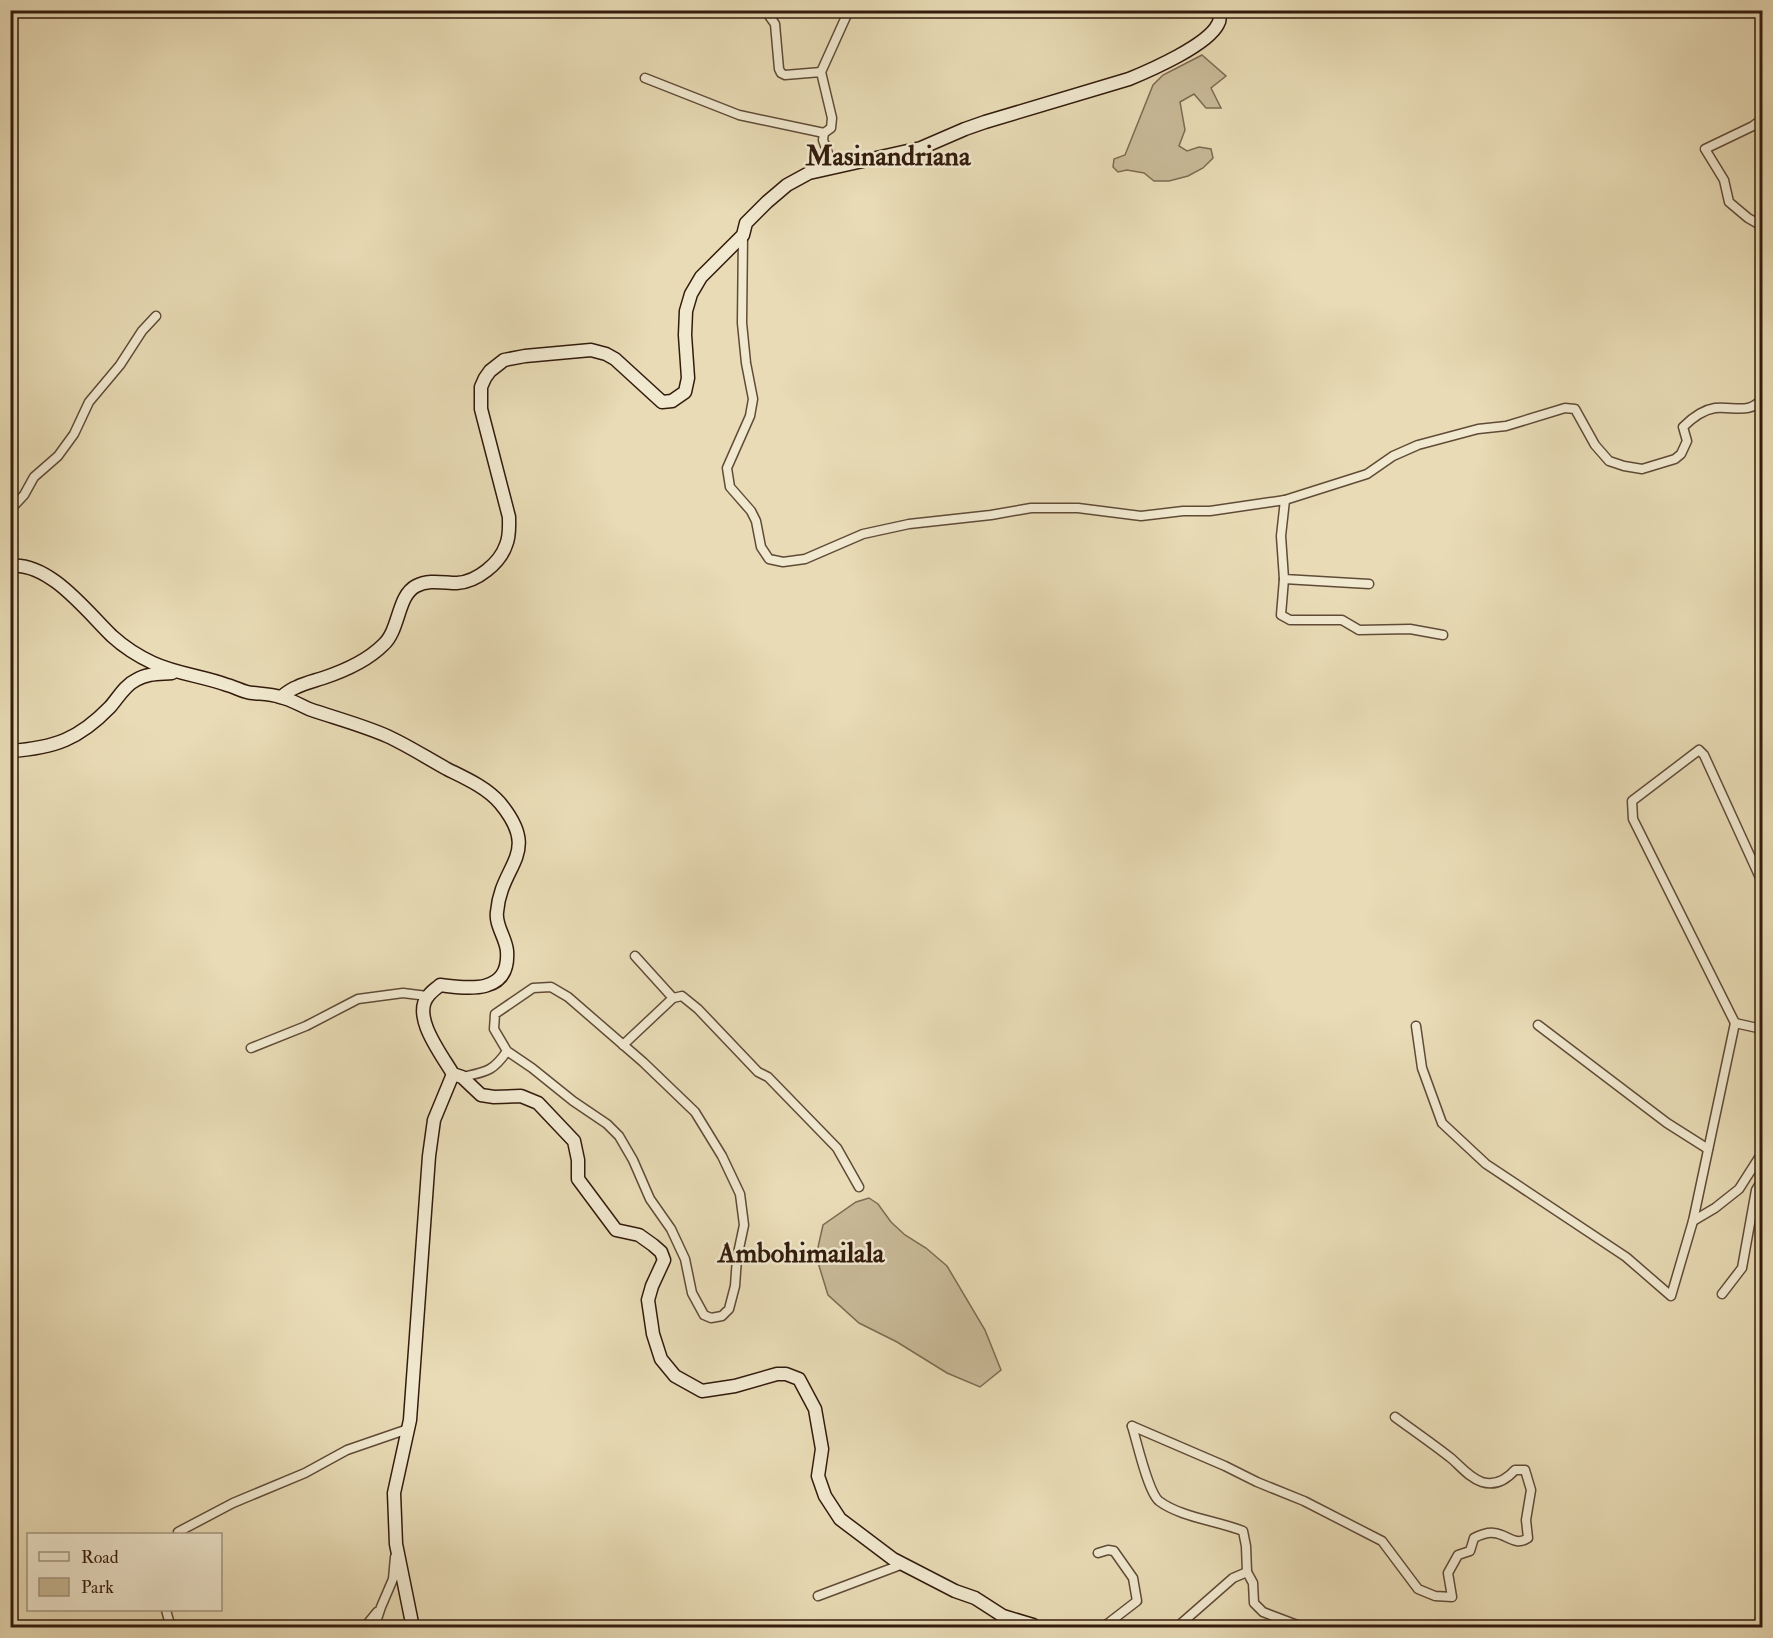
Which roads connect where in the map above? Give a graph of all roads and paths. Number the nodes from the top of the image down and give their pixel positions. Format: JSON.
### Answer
{"nodes":[{"id":1,"x":765,"y":10,"type":"edge"},
{"id":2,"x":849,"y":10,"type":"edge"},
{"id":3,"x":1218,"y":10,"type":"edge"},
{"id":4,"x":821,"y":72,"type":"junction"},
{"id":5,"x":645,"y":78,"type":"dead end"},
{"id":6,"x":1762,"y":119,"type":"edge"},
{"id":7,"x":824,"y":133,"type":"junction"},
{"id":8,"x":833,"y":167,"type":"junction"},
{"id":9,"x":1762,"y":226,"type":"edge"},
{"id":10,"x":742,"y":235,"type":"junction"},
{"id":11,"x":156,"y":316,"type":"dead end"},
{"id":12,"x":1762,"y":398,"type":"edge"},
{"id":13,"x":1285,"y":500,"type":"junction"},
{"id":14,"x":10,"y":510,"type":"edge"},
{"id":15,"x":10,"y":566,"type":"edge"},
{"id":16,"x":1284,"y":579,"type":"junction"},
{"id":17,"x":1369,"y":584,"type":"dead end"},
{"id":18,"x":1443,"y":635,"type":"dead end"},
{"id":19,"x":180,"y":672,"type":"junction"},
{"id":20,"x":281,"y":697,"type":"junction"},
{"id":21,"x":10,"y":751,"type":"edge"},
{"id":22,"x":1762,"y":882,"type":"edge"},
{"id":23,"x":635,"y":956,"type":"dead end"},
{"id":24,"x":427,"y":996,"type":"junction"},
{"id":25,"x":673,"y":998,"type":"junction"},
{"id":26,"x":1735,"y":1023,"type":"junction"},
{"id":27,"x":1538,"y":1025,"type":"dead end"},
{"id":28,"x":1416,"y":1026,"type":"dead end"},
{"id":29,"x":1762,"y":1029,"type":"edge"},
{"id":30,"x":623,"y":1045,"type":"junction"},
{"id":31,"x":251,"y":1048,"type":"dead end"},
{"id":32,"x":507,"y":1051,"type":"junction"},
{"id":33,"x":457,"y":1076,"type":"junction"},
{"id":34,"x":1708,"y":1149,"type":"junction"},
{"id":35,"x":1762,"y":1153,"type":"edge"},
{"id":36,"x":1762,"y":1180,"type":"edge"},
{"id":37,"x":859,"y":1187,"type":"dead end"},
{"id":38,"x":1693,"y":1221,"type":"junction"},
{"id":39,"x":1722,"y":1293,"type":"dead end"},
{"id":40,"x":1395,"y":1417,"type":"dead end"},
{"id":41,"x":408,"y":1430,"type":"junction"},
{"id":42,"x":178,"y":1533,"type":"edge"},
{"id":43,"x":396,"y":1545,"type":"junction"},
{"id":44,"x":1098,"y":1553,"type":"dead end"},
{"id":45,"x":903,"y":1564,"type":"junction"},
{"id":46,"x":1247,"y":1572,"type":"junction"},
{"id":47,"x":818,"y":1596,"type":"dead end"},
{"id":48,"x":381,"y":1607,"type":"junction"},
{"id":49,"x":166,"y":1611,"type":"edge"},
{"id":50,"x":171,"y":1628,"type":"edge"},
{"id":51,"x":364,"y":1628,"type":"edge"},
{"id":52,"x":374,"y":1628,"type":"edge"},
{"id":53,"x":413,"y":1628,"type":"edge"},
{"id":54,"x":1036,"y":1628,"type":"edge"},
{"id":55,"x":1102,"y":1628,"type":"edge"},
{"id":56,"x":1176,"y":1628,"type":"edge"},
{"id":57,"x":1305,"y":1628,"type":"edge"}],
"edges":[{"from":1,"to":4,"type":"street"},
{"from":2,"to":4,"type":"street"},
{"from":3,"to":8,"type":"street"},
{"from":4,"to":7,"type":"street"},
{"from":5,"to":7,"type":"street"},
{"from":6,"to":9,"type":"street"},
{"from":7,"to":8,"type":"street"},
{"from":8,"to":10,"type":"street"},
{"from":10,"to":13,"type":"street"},
{"from":10,"to":20,"type":"street"},
{"from":11,"to":14,"type":"street"},
{"from":12,"to":13,"type":"street"},
{"from":13,"to":16,"type":"street"},
{"from":15,"to":19,"type":"street"},
{"from":16,"to":17,"type":"street"},
{"from":16,"to":18,"type":"street"},
{"from":19,"to":20,"type":"street"},
{"from":19,"to":21,"type":"street"},
{"from":20,"to":24,"type":"street"},
{"from":22,"to":26,"type":"street"},
{"from":23,"to":25,"type":"street"},
{"from":24,"to":31,"type":"street"},
{"from":24,"to":33,"type":"street"},
{"from":25,"to":30,"type":"street"},
{"from":25,"to":37,"type":"street"},
{"from":26,"to":29,"type":"street"},
{"from":26,"to":34,"type":"street"},
{"from":27,"to":34,"type":"street"},
{"from":28,"to":38,"type":"street"},
{"from":30,"to":32,"type":"street"},
{"from":30,"to":32,"type":"street"},
{"from":32,"to":33,"type":"street"},
{"from":33,"to":41,"type":"street"},
{"from":33,"to":45,"type":"street"},
{"from":34,"to":38,"type":"street"},
{"from":35,"to":38,"type":"street"},
{"from":36,"to":39,"type":"street"},
{"from":40,"to":46,"type":"street"},
{"from":41,"to":42,"type":"street"},
{"from":41,"to":43,"type":"street"},
{"from":43,"to":48,"type":"street"},
{"from":43,"to":53,"type":"street"},
{"from":44,"to":55,"type":"street"},
{"from":45,"to":47,"type":"street"},
{"from":45,"to":54,"type":"street"},
{"from":46,"to":56,"type":"street"},
{"from":46,"to":57,"type":"street"},
{"from":48,"to":51,"type":"street"},
{"from":48,"to":52,"type":"street"},
{"from":49,"to":50,"type":"street"}]}
